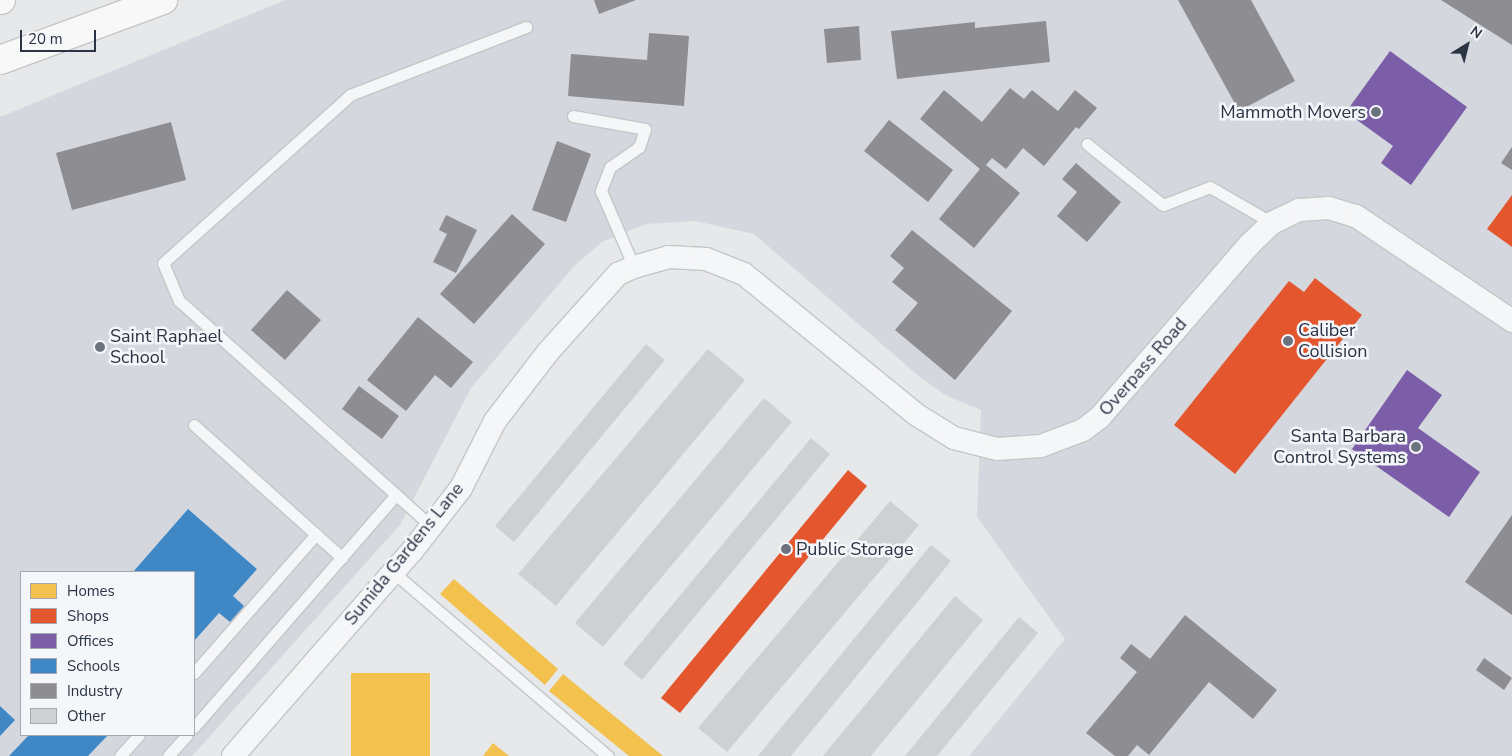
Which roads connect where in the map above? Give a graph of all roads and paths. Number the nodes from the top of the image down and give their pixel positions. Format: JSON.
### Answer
{"nodes":[{"id":1,"x":163,"y":0,"type":"edge"},
{"id":2,"x":526,"y":27,"type":"dead end"},
{"id":3,"x":0,"y":60,"type":"edge"},
{"id":4,"x":573,"y":116,"type":"dead end"},
{"id":5,"x":1087,"y":144,"type":"dead end"},
{"id":6,"x":1272,"y":223,"type":"junction"},
{"id":7,"x":626,"y":271,"type":"junction"},
{"id":8,"x":1512,"y":321,"type":"edge"},
{"id":9,"x":194,"y":425,"type":"dead end"},
{"id":10,"x":396,"y":495,"type":"junction"},
{"id":11,"x":431,"y":526,"type":"junction"},
{"id":12,"x":316,"y":534,"type":"junction"},
{"id":13,"x":342,"y":558,"type":"junction"},
{"id":14,"x":393,"y":572,"type":"junction"},
{"id":15,"x":195,"y":672,"type":"edge"},
{"id":16,"x":195,"y":726,"type":"edge"},
{"id":17,"x":138,"y":736,"type":"edge"},
{"id":18,"x":186,"y":736,"type":"edge"},
{"id":19,"x":120,"y":756,"type":"edge"},
{"id":20,"x":168,"y":756,"type":"edge"},
{"id":21,"x":233,"y":756,"type":"edge"},
{"id":22,"x":608,"y":756,"type":"edge"}],
"edges":[{"from":1,"to":3,"type":"highway"},
{"from":2,"to":10,"type":"lane"},
{"from":4,"to":7,"type":"lane"},
{"from":5,"to":6,"type":"lane"},
{"from":6,"to":7,"type":"street","name":"Overpass Road"},
{"from":6,"to":8,"type":"street","name":"Overpass Road"},
{"from":7,"to":11,"type":"street","name":"Sumida Gardens Lane"},
{"from":9,"to":12,"type":"lane"},
{"from":10,"to":11,"type":"lane"},
{"from":10,"to":13,"type":"lane"},
{"from":11,"to":14,"type":"street","name":"Sumida Gardens Lane"},
{"from":12,"to":13,"type":"lane"},
{"from":12,"to":15,"type":"lane"},
{"from":13,"to":16,"type":"lane"},
{"from":14,"to":21,"type":"street","name":"Sumida Gardens Lane"},
{"from":14,"to":22,"type":"lane"},
{"from":17,"to":19,"type":"lane"},
{"from":18,"to":20,"type":"lane"}]}
